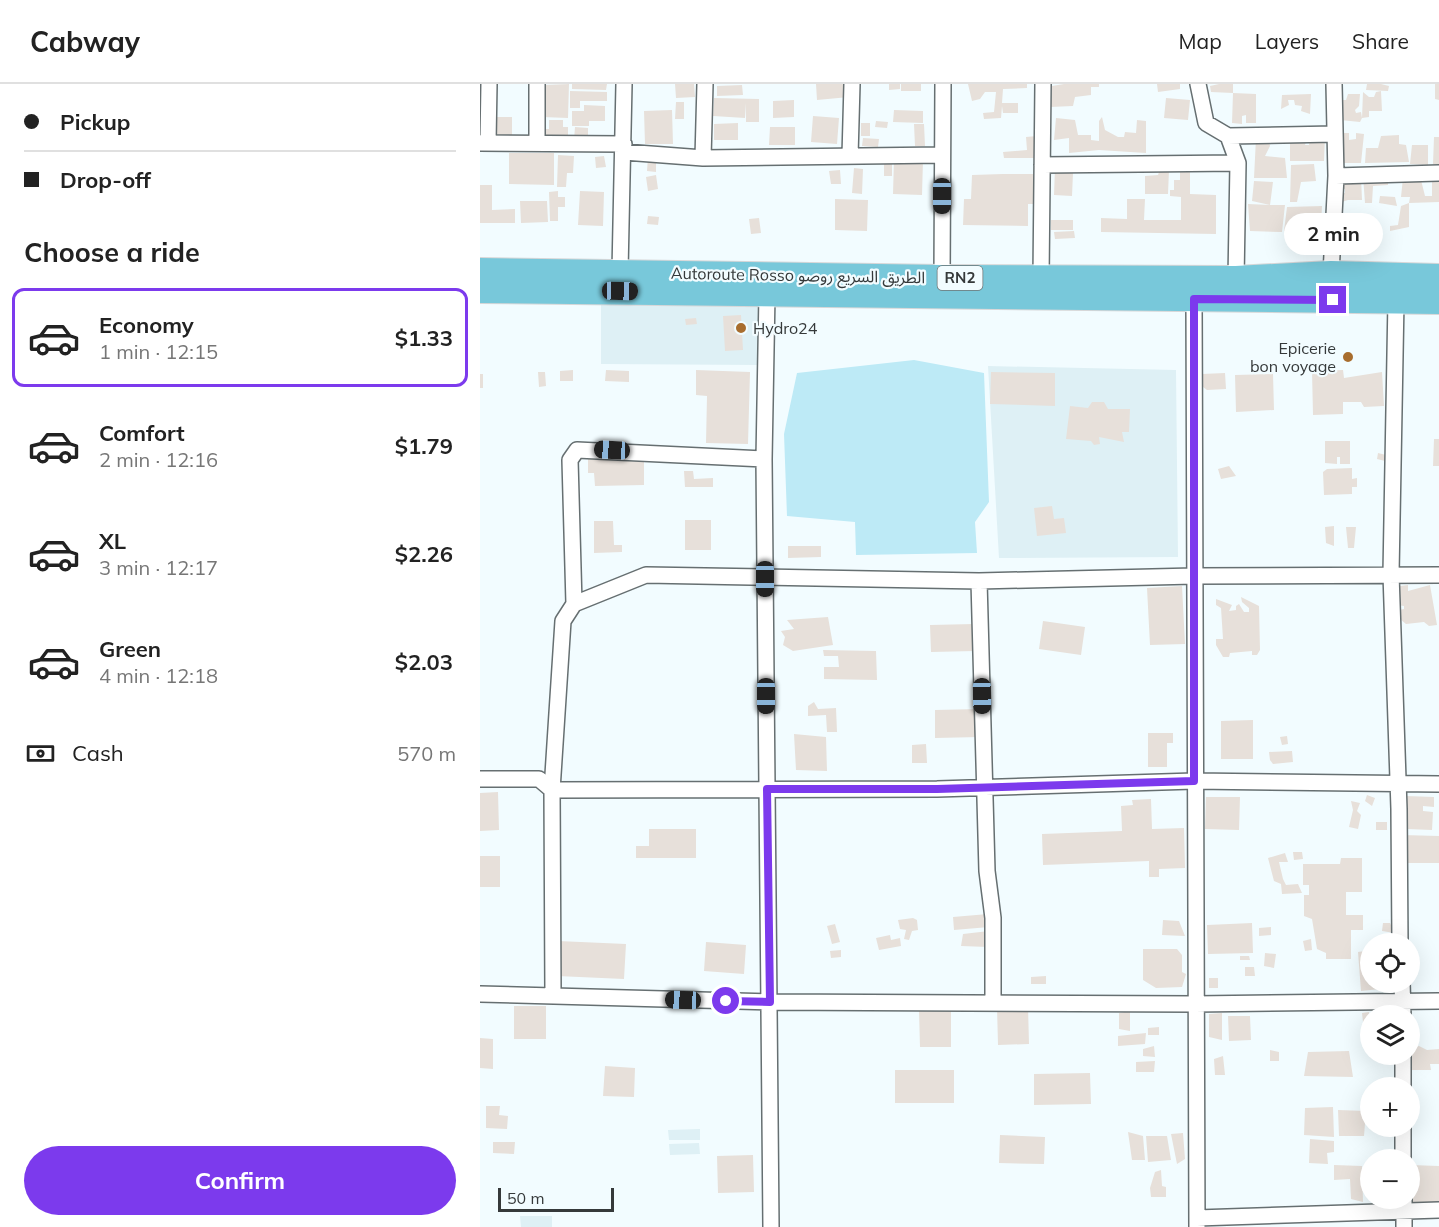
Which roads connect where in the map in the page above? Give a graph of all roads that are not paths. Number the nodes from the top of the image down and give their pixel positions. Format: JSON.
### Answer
{"nodes":[{"id":1,"x":489,"y":84,"type":"edge"},
{"id":2,"x":537,"y":84,"type":"edge"},
{"id":3,"x":624,"y":84,"type":"edge"},
{"id":4,"x":705,"y":84,"type":"edge"},
{"id":5,"x":852,"y":84,"type":"edge"},
{"id":6,"x":944,"y":84,"type":"edge"},
{"id":7,"x":1043,"y":84,"type":"edge"},
{"id":8,"x":1198,"y":84,"type":"edge"},
{"id":9,"x":1334,"y":84,"type":"edge"},
{"id":10,"x":1335,"y":134,"type":"junction"},
{"id":11,"x":1228,"y":136,"type":"junction"},
{"id":12,"x":484,"y":143,"type":"edge"},
{"id":13,"x":537,"y":143,"type":"junction"},
{"id":14,"x":624,"y":148,"type":"junction"},
{"id":15,"x":942,"y":155,"type":"junction"},
{"id":16,"x":850,"y":156,"type":"junction"},
{"id":17,"x":703,"y":158,"type":"junction"},
{"id":18,"x":1239,"y":163,"type":"junction"},
{"id":19,"x":1042,"y":165,"type":"junction"},
{"id":20,"x":1439,"y":173,"type":"edge"},
{"id":21,"x":1336,"y":176,"type":"junction"},
{"id":22,"x":480,"y":271,"type":"edge"},
{"id":23,"x":620,"y":271,"type":"junction"},
{"id":24,"x":1331,"y":274,"type":"junction"},
{"id":25,"x":1439,"y":277,"type":"edge"},
{"id":26,"x":942,"y":278,"type":"junction"},
{"id":27,"x":1041,"y":278,"type":"junction"},
{"id":28,"x":1236,"y":279,"type":"junction"},
{"id":29,"x":1357,"y":288,"type":"junction"},
{"id":30,"x":480,"y":290,"type":"edge"},
{"id":31,"x":767,"y":294,"type":"junction"},
{"id":32,"x":1194,"y":299,"type":"junction"},
{"id":33,"x":1396,"y":300,"type":"junction"},
{"id":34,"x":1439,"y":301,"type":"edge"},
{"id":35,"x":764,"y":459,"type":"junction"},
{"id":36,"x":1391,"y":574,"type":"junction"},
{"id":37,"x":1439,"y":575,"type":"edge"},
{"id":38,"x":1194,"y":576,"type":"junction"},
{"id":39,"x":765,"y":579,"type":"junction"},
{"id":40,"x":979,"y":581,"type":"junction"},
{"id":41,"x":574,"y":604,"type":"junction"},
{"id":42,"x":480,"y":779,"type":"edge"},
{"id":43,"x":1194,"y":781,"type":"junction"},
{"id":44,"x":1398,"y":783,"type":"junction"},
{"id":45,"x":1439,"y":784,"type":"edge"},
{"id":46,"x":985,"y":788,"type":"junction"},
{"id":47,"x":767,"y":789,"type":"junction"},
{"id":48,"x":552,"y":790,"type":"junction"},
{"id":49,"x":1400,"y":933,"type":"edge"},
{"id":50,"x":480,"y":994,"type":"edge"},
{"id":51,"x":553,"y":996,"type":"junction"},
{"id":52,"x":770,"y":1002,"type":"junction"},
{"id":53,"x":993,"y":1002,"type":"junction"},
{"id":54,"x":1439,"y":1002,"type":"edge"},
{"id":55,"x":1195,"y":1004,"type":"junction"},
{"id":56,"x":1420,"y":1005,"type":"edge"},
{"id":57,"x":1360,"y":1007,"type":"edge"},
{"id":58,"x":1439,"y":1210,"type":"edge"},
{"id":59,"x":1404,"y":1213,"type":"edge"},
{"id":60,"x":1291,"y":1221,"type":"edge"},
{"id":61,"x":1197,"y":1223,"type":"edge"},
{"id":62,"x":771,"y":1227,"type":"edge"}],
"edges":[{"from":1,"to":12,"type":"street"},
{"from":2,"to":13,"type":"street"},
{"from":3,"to":14,"type":"street"},
{"from":4,"to":17,"type":"street"},
{"from":5,"to":16,"type":"street"},
{"from":6,"to":15,"type":"street"},
{"from":7,"to":19,"type":"street"},
{"from":8,"to":11,"type":"street"},
{"from":9,"to":10,"type":"street"},
{"from":10,"to":11,"type":"street"},
{"from":10,"to":21,"type":"street"},
{"from":11,"to":18,"type":"street"},
{"from":12,"to":13,"type":"street"},
{"from":13,"to":14,"type":"street"},
{"from":14,"to":17,"type":"street"},
{"from":14,"to":23,"type":"street"},
{"from":15,"to":16,"type":"street"},
{"from":15,"to":26,"type":"street"},
{"from":16,"to":17,"type":"street"},
{"from":18,"to":19,"type":"street"},
{"from":18,"to":28,"type":"street"},
{"from":19,"to":27,"type":"street"},
{"from":20,"to":21,"type":"street"},
{"from":21,"to":24,"type":"street"},
{"from":22,"to":23,"type":"highway","name":"Autoroute Rosso الطريق السريع روصو","number":"RN2"},
{"from":23,"to":26,"type":"highway","name":"Autoroute Rosso الطريق السريع روصو","number":"RN2"},
{"from":24,"to":28,"type":"highway","name":"Autoroute Rosso الطريق السريع روصو","number":"RN2"},
{"from":24,"to":29,"type":"highway","name":"Autoroute Rosso الطريق السريع روصو","number":"RN2"},
{"from":25,"to":29,"type":"highway","name":"Autoroute Rosso الطريق السريع روصو","number":"RN2"},
{"from":26,"to":27,"type":"highway","name":"Autoroute Rosso الطريق السريع روصو","number":"RN2"},
{"from":27,"to":28,"type":"highway","name":"Autoroute Rosso الطريق السريع روصو","number":"RN2"},
{"from":29,"to":32,"type":"highway","name":"Autoroute Rosso الطريق السريع روصو","number":"RN2"},
{"from":29,"to":33,"type":"highway","name":"Autoroute Rosso الطريق السريع روصو","number":"RN2"},
{"from":30,"to":31,"type":"highway","name":"Autoroute Rosso الطريق السريع روصو","number":"RN2"},
{"from":31,"to":32,"type":"highway","name":"Autoroute Rosso الطريق السريع روصو","number":"RN2"},
{"from":31,"to":35,"type":"street"},
{"from":32,"to":38,"type":"street"},
{"from":33,"to":34,"type":"highway","name":"Autoroute Rosso الطريق السريع روصو","number":"RN2"},
{"from":33,"to":36,"type":"street"},
{"from":35,"to":39,"type":"street"},
{"from":35,"to":41,"type":"street"},
{"from":36,"to":37,"type":"street"},
{"from":36,"to":38,"type":"street"},
{"from":36,"to":44,"type":"street"},
{"from":38,"to":40,"type":"street"},
{"from":38,"to":43,"type":"street"},
{"from":39,"to":40,"type":"street"},
{"from":39,"to":41,"type":"street"},
{"from":39,"to":47,"type":"street"},
{"from":40,"to":46,"type":"street"},
{"from":41,"to":48,"type":"street"},
{"from":42,"to":48,"type":"street"},
{"from":43,"to":44,"type":"street"},
{"from":43,"to":46,"type":"street"},
{"from":43,"to":55,"type":"street"},
{"from":44,"to":45,"type":"street"},
{"from":44,"to":49,"type":"street"},
{"from":46,"to":47,"type":"street"},
{"from":46,"to":53,"type":"street"},
{"from":47,"to":48,"type":"street"},
{"from":47,"to":52,"type":"street"},
{"from":48,"to":51,"type":"street"},
{"from":50,"to":51,"type":"street"},
{"from":51,"to":52,"type":"street"},
{"from":52,"to":53,"type":"street"},
{"from":52,"to":62,"type":"street"},
{"from":53,"to":55,"type":"street"},
{"from":54,"to":56,"type":"street"},
{"from":55,"to":57,"type":"street"},
{"from":55,"to":61,"type":"street"},
{"from":58,"to":59,"type":"street"},
{"from":59,"to":60,"type":"street"},
{"from":60,"to":61,"type":"street"}]}
